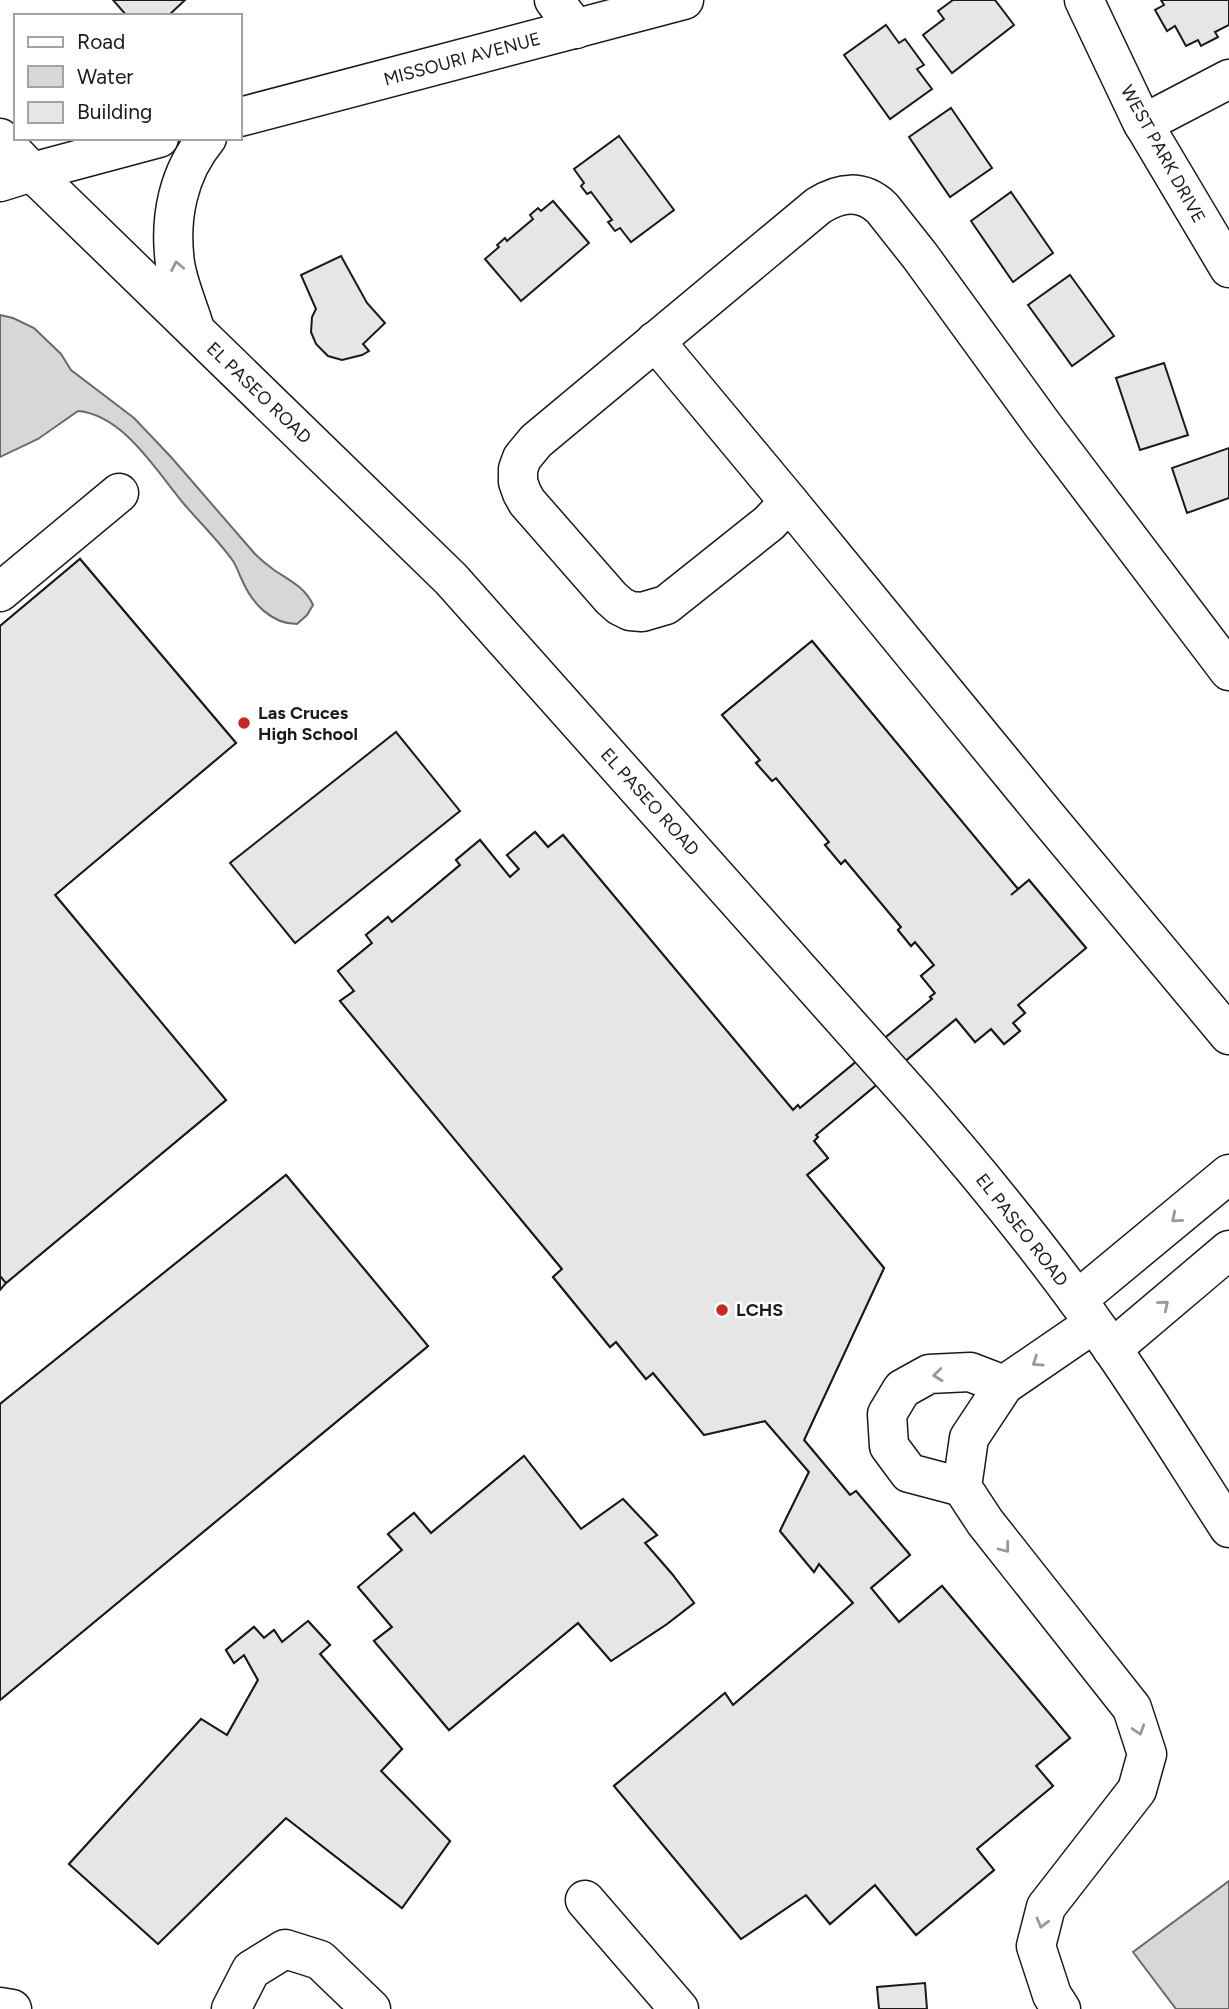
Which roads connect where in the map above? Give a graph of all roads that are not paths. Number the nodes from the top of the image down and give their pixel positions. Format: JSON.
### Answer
{"nodes":[{"id":1,"x":684,"y":0,"type":"edge"},
{"id":2,"x":1084,"y":0,"type":"edge"},
{"id":3,"x":565,"y":14,"type":"edge"},
{"id":4,"x":1229,"y":79,"type":"edge"},
{"id":5,"x":242,"y":116,"type":"edge"},
{"id":6,"x":1143,"y":124,"type":"junction"},
{"id":7,"x":0,"y":138,"type":"edge"},
{"id":8,"x":152,"y":140,"type":"edge"},
{"id":9,"x":206,"y":140,"type":"edge"},
{"id":10,"x":16,"y":177,"type":"edge"},
{"id":11,"x":1229,"y":268,"type":"edge"},
{"id":12,"x":196,"y":332,"type":"junction"},
{"id":13,"x":655,"y":341,"type":"junction"},
{"id":14,"x":119,"y":493,"type":"dead end"},
{"id":15,"x":789,"y":502,"type":"junction"},
{"id":16,"x":0,"y":592,"type":"edge"},
{"id":17,"x":1229,"y":671,"type":"edge"},
{"id":18,"x":1229,"y":1035,"type":"edge"},
{"id":19,"x":1229,"y":1174,"type":"edge"},
{"id":20,"x":1229,"y":1250,"type":"edge"},
{"id":21,"x":1094,"y":1324,"type":"junction"},
{"id":22,"x":1004,"y":1385,"type":"junction"},
{"id":23,"x":962,"y":1487,"type":"junction"},
{"id":24,"x":1229,"y":1528,"type":"edge"},
{"id":25,"x":585,"y":1900,"type":"dead end"},
{"id":26,"x":671,"y":2006,"type":"edge"},
{"id":27,"x":0,"y":2007,"type":"edge"},
{"id":28,"x":12,"y":2009,"type":"edge"},
{"id":29,"x":231,"y":2009,"type":"edge"},
{"id":30,"x":371,"y":2009,"type":"edge"},
{"id":31,"x":1061,"y":2009,"type":"edge"}],
"edges":[{"from":1,"to":3,"type":"main road","name":"MISSOURI AVENUE"},
{"from":2,"to":6,"type":"main road","name":"WEST PARK DRIVE"},
{"from":3,"to":5,"type":"main road","name":"MISSOURI AVENUE"},
{"from":4,"to":6,"type":"main road"},
{"from":6,"to":11,"type":"main road","name":"WEST PARK DRIVE"},
{"from":7,"to":10,"type":"main road","name":"EL PASEO ROAD"},
{"from":8,"to":10,"type":"main road"},
{"from":12,"to":9,"type":"main road","one_way":true},
{"from":10,"to":12,"type":"main road","name":"EL PASEO ROAD"},
{"from":12,"to":21,"type":"main road","name":"EL PASEO ROAD"},
{"from":13,"to":15,"type":"main road"},
{"from":13,"to":15,"type":"main road"},
{"from":13,"to":17,"type":"main road"},
{"from":14,"to":16,"type":"main road"},
{"from":15,"to":18,"type":"main road"},
{"from":19,"to":21,"type":"main road","one_way":true},
{"from":21,"to":20,"type":"main road","one_way":true},
{"from":21,"to":22,"type":"main road","one_way":true},
{"from":21,"to":24,"type":"main road","name":"EL PASEO ROAD"},
{"from":22,"to":23,"type":"main road"},
{"from":22,"to":23,"type":"main road","one_way":true},
{"from":23,"to":31,"type":"main road","one_way":true},
{"from":25,"to":26,"type":"main road"},
{"from":27,"to":28,"type":"main road"},
{"from":29,"to":30,"type":"main road"}]}
